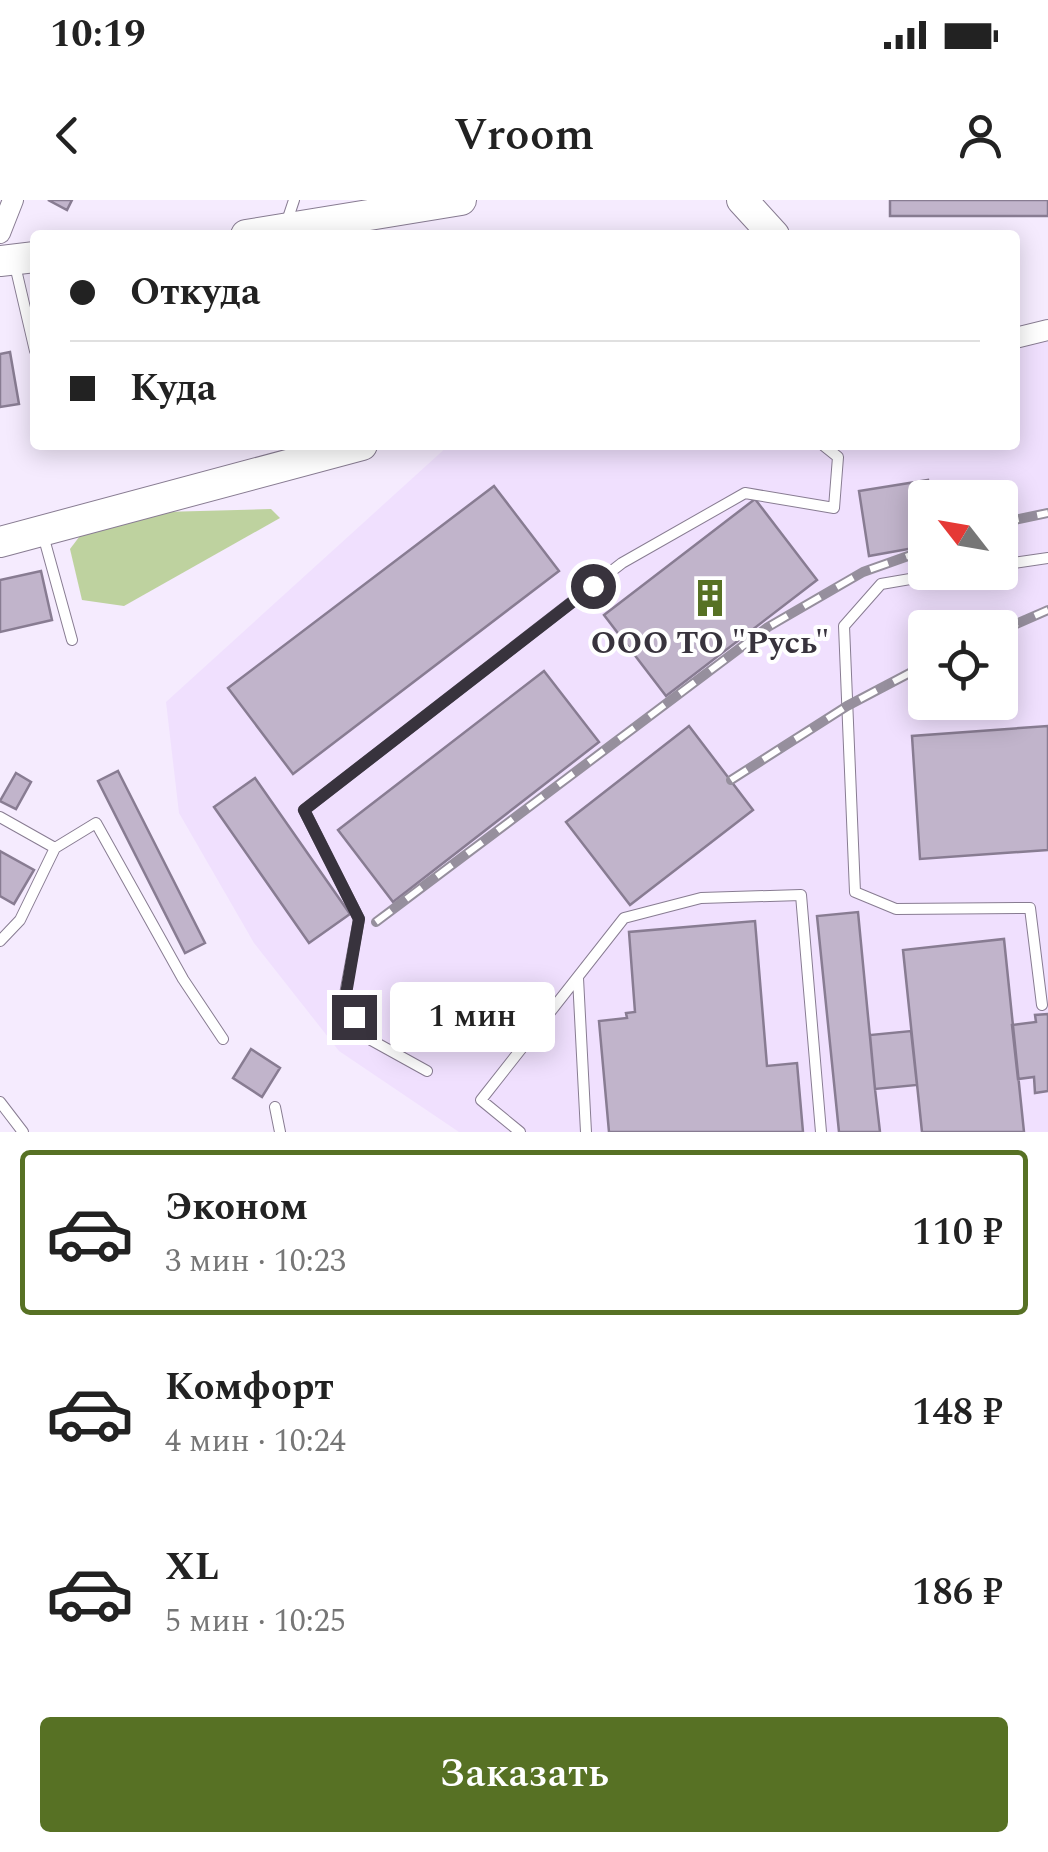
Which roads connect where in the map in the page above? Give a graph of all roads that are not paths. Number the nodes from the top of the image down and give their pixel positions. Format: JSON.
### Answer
{"nodes":[{"id":1,"x":12,"y":200,"type":"edge"},
{"id":2,"x":294,"y":200,"type":"edge"},
{"id":3,"x":460,"y":200,"type":"edge"},
{"id":4,"x":742,"y":200,"type":"edge"},
{"id":5,"x":760,"y":200,"type":"edge"},
{"id":6,"x":284,"y":230,"type":"joint"},
{"id":7,"x":771,"y":230,"type":"edge"},
{"id":8,"x":774,"y":230,"type":"edge"},
{"id":9,"x":12,"y":253,"type":"edge"},
{"id":10,"x":30,"y":330,"type":"edge"},
{"id":11,"x":1048,"y":330,"type":"edge"},
{"id":12,"x":1020,"y":337,"type":"edge"},
{"id":13,"x":343,"y":450,"type":"edge"},
{"id":14,"x":829,"y":450,"type":"edge"},
{"id":15,"x":42,"y":530,"type":"junction"},
{"id":16,"x":0,"y":542,"type":"edge"},
{"id":17,"x":1048,"y":558,"type":"edge"},
{"id":18,"x":1018,"y":562,"type":"edge"},
{"id":19,"x":908,"y":579,"type":"edge"},
{"id":20,"x":72,"y":640,"type":"dead end"},
{"id":21,"x":0,"y":817,"type":"edge"},
{"id":22,"x":56,"y":848,"type":"junction"},
{"id":23,"x":0,"y":942,"type":"edge"},
{"id":24,"x":578,"y":977,"type":"junction"},
{"id":25,"x":1042,"y":1005,"type":"dead end"},
{"id":26,"x":223,"y":1039,"type":"dead end"},
{"id":27,"x":427,"y":1071,"type":"dead end"},
{"id":28,"x":0,"y":1102,"type":"edge"},
{"id":29,"x":275,"y":1106,"type":"dead end"},
{"id":30,"x":23,"y":1132,"type":"edge"},
{"id":31,"x":280,"y":1132,"type":"edge"},
{"id":32,"x":520,"y":1132,"type":"edge"},
{"id":33,"x":586,"y":1132,"type":"edge"},
{"id":34,"x":821,"y":1132,"type":"edge"}],
"edges":[{"from":1,"to":9,"type":"street"},
{"from":2,"to":6,"type":"lane"},
{"from":3,"to":6,"type":"main road"},
{"from":4,"to":7,"type":"main road"},
{"from":5,"to":8,"type":"main road"},
{"from":9,"to":10,"type":"lane"},
{"from":11,"to":12,"type":"street"},
{"from":13,"to":15,"type":"main road"},
{"from":14,"to":27,"type":"lane"},
{"from":15,"to":16,"type":"main road"},
{"from":15,"to":20,"type":"lane"},
{"from":17,"to":18,"type":"lane"},
{"from":19,"to":25,"type":"lane"},
{"from":21,"to":22,"type":"lane"},
{"from":22,"to":23,"type":"lane"},
{"from":22,"to":26,"type":"lane"},
{"from":24,"to":32,"type":"lane"},
{"from":24,"to":33,"type":"lane"},
{"from":24,"to":34,"type":"lane"},
{"from":28,"to":30,"type":"lane"},
{"from":29,"to":31,"type":"lane"}]}
